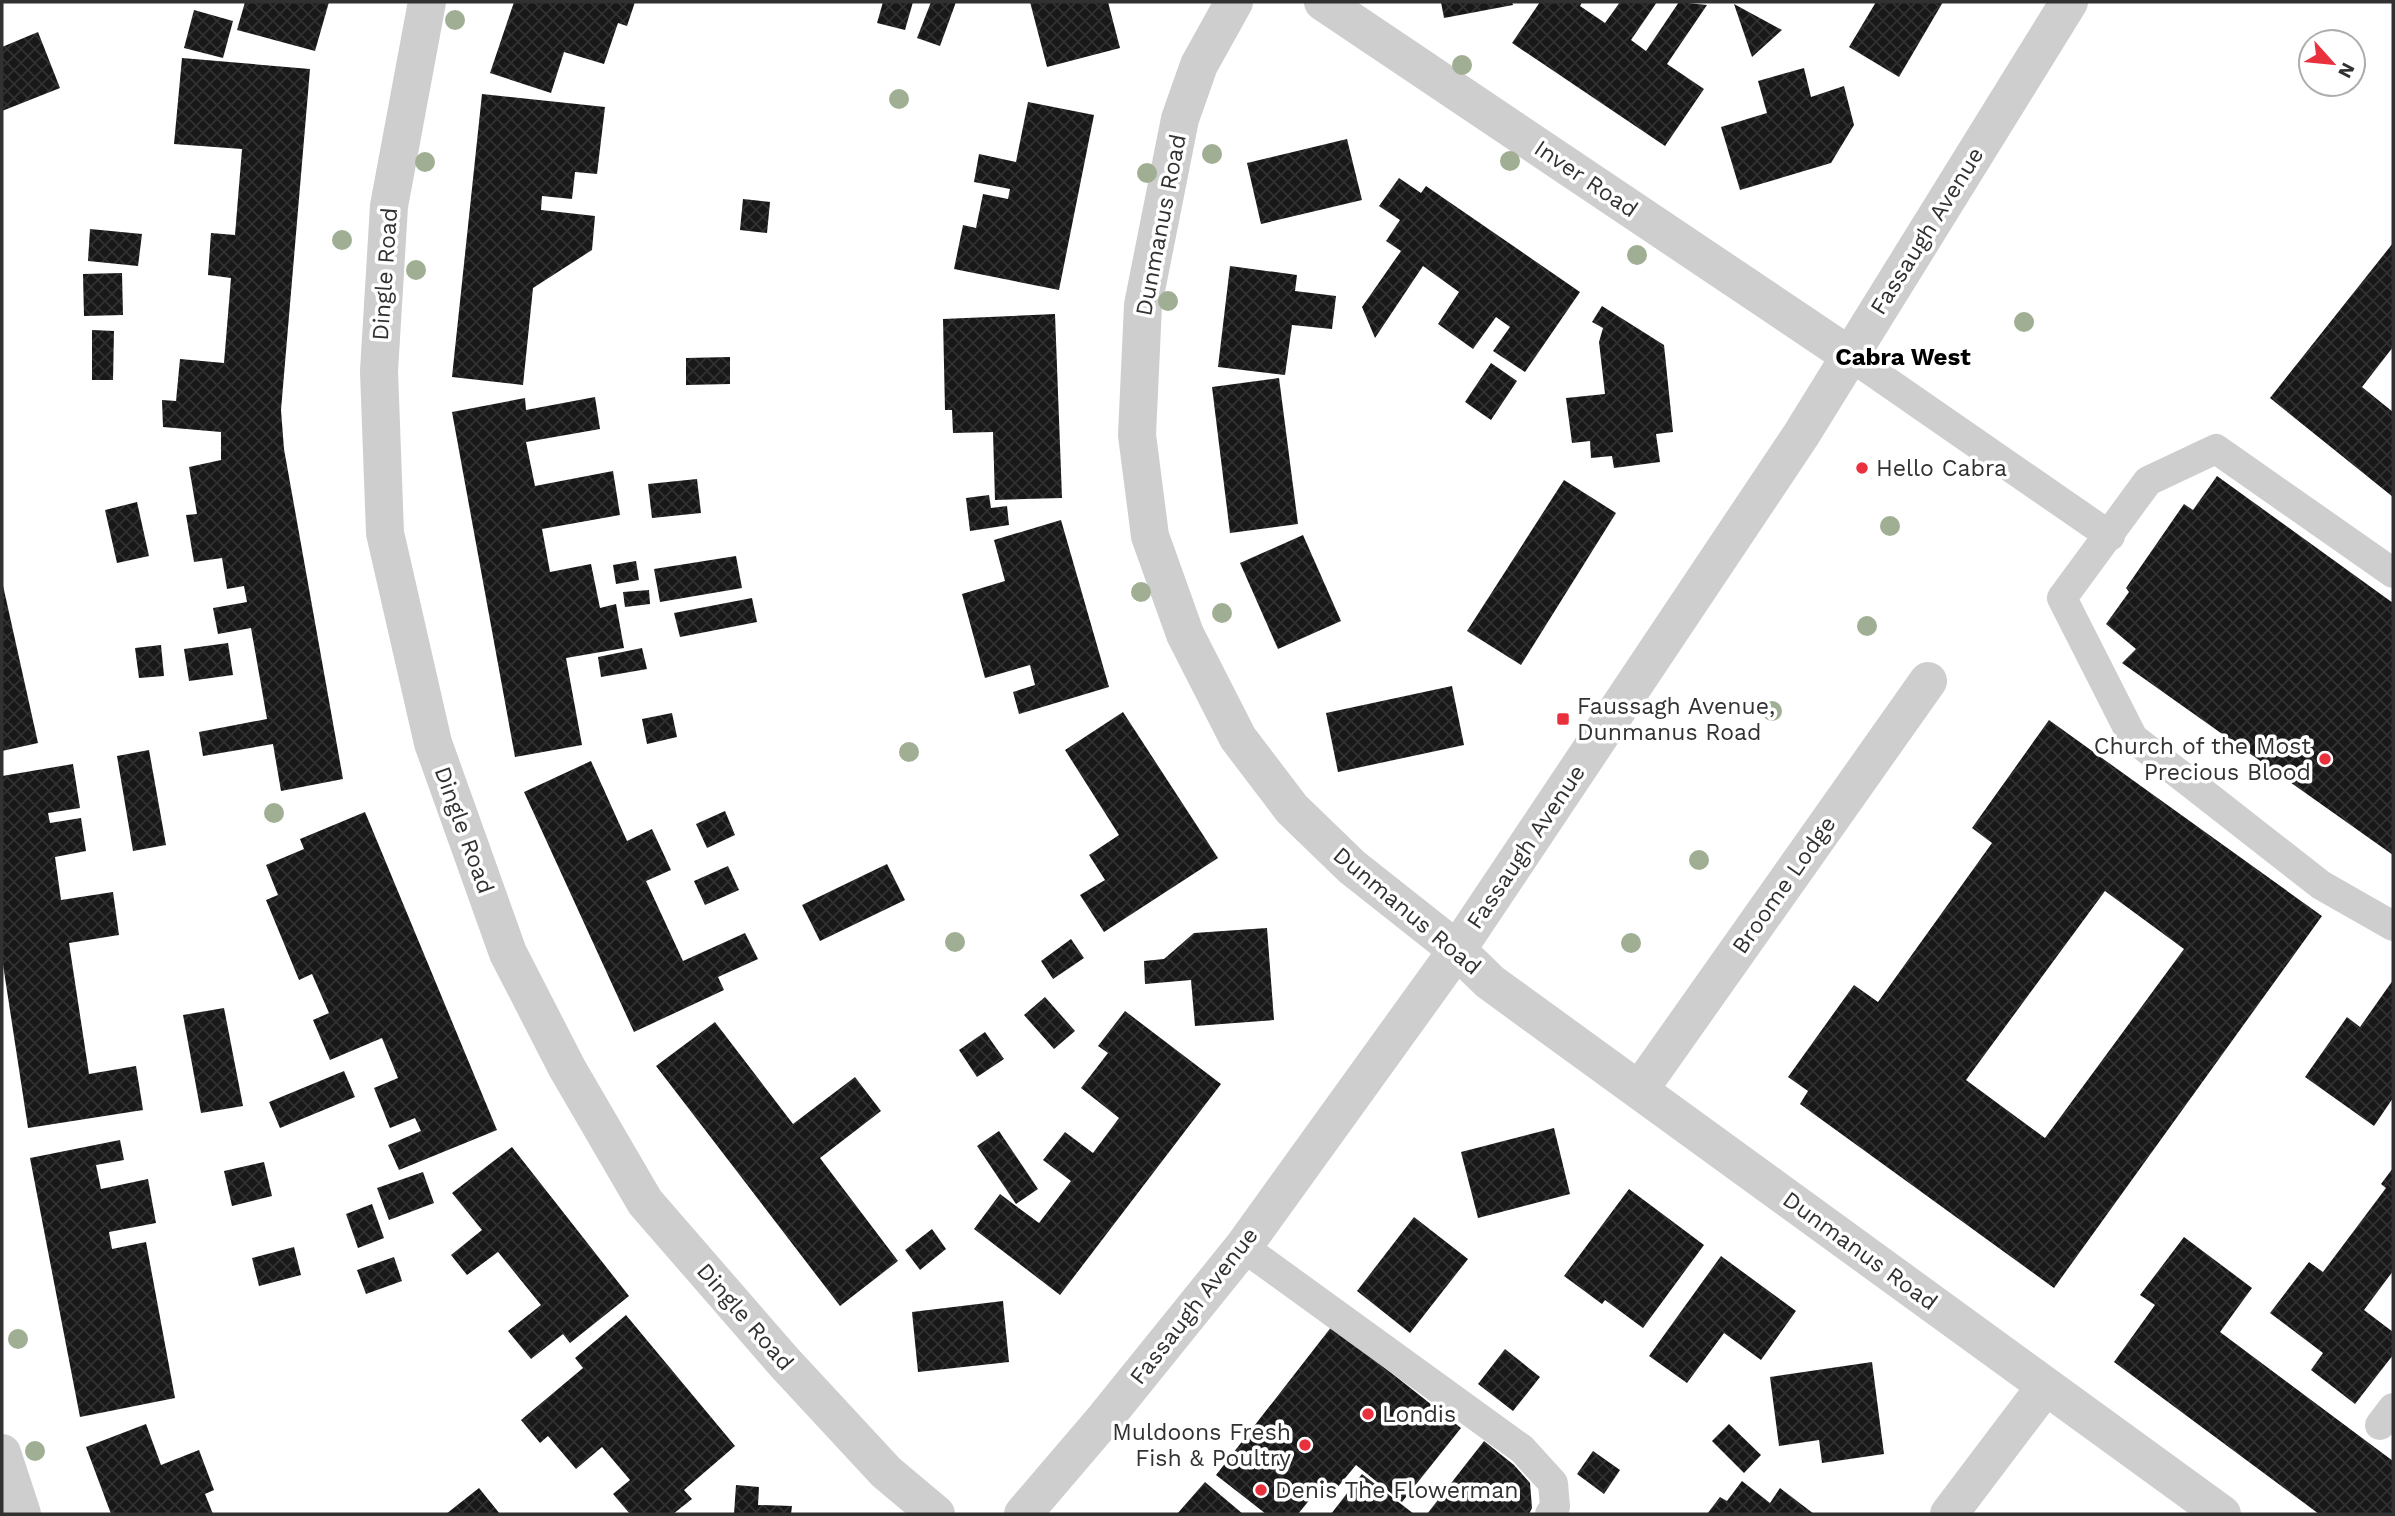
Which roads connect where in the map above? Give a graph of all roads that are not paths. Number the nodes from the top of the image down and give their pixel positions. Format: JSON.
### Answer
{"nodes":[{"id":1,"x":427,"y":2,"type":"edge"},
{"id":2,"x":1234,"y":2,"type":"edge"},
{"id":3,"x":1323,"y":2,"type":"edge"},
{"id":4,"x":2069,"y":2,"type":"edge"},
{"id":5,"x":1850,"y":356,"type":"junction"},
{"id":6,"x":2110,"y":536,"type":"junction"},
{"id":7,"x":2393,"y":573,"type":"edge"},
{"id":8,"x":1928,"y":681,"type":"dead end"},
{"id":9,"x":2393,"y":926,"type":"edge"},
{"id":10,"x":1457,"y":950,"type":"junction"},
{"id":11,"x":1640,"y":1089,"type":"junction"},
{"id":12,"x":1243,"y":1247,"type":"junction"},
{"id":13,"x":2045,"y":1387,"type":"junction"},
{"id":14,"x":2,"y":1453,"type":"edge"},
{"id":15,"x":22,"y":1514,"type":"edge"},
{"id":16,"x":936,"y":1514,"type":"edge"},
{"id":17,"x":1023,"y":1514,"type":"edge"},
{"id":18,"x":1550,"y":1514,"type":"edge"},
{"id":19,"x":1950,"y":1514,"type":"edge"},
{"id":20,"x":2222,"y":1514,"type":"edge"}],
"edges":[{"from":1,"to":16,"type":"street","name":"Dingle Road"},
{"from":2,"to":10,"type":"street","name":"Dunmanus Road"},
{"from":3,"to":5,"type":"street","name":"Inver Road"},
{"from":4,"to":5,"type":"street","name":"Fassaugh Avenue"},
{"from":5,"to":6,"type":"lane"},
{"from":5,"to":10,"type":"street","name":"Fassaugh Avenue"},
{"from":6,"to":7,"type":"lane"},
{"from":6,"to":9,"type":"lane"},
{"from":8,"to":11,"type":"street","name":"Broome Lodge"},
{"from":10,"to":11,"type":"street","name":"Dunmanus Road"},
{"from":10,"to":12,"type":"street","name":"Fassaugh Avenue"},
{"from":11,"to":13,"type":"street","name":"Dunmanus Road"},
{"from":12,"to":17,"type":"street","name":"Fassaugh Avenue"},
{"from":12,"to":18,"type":"lane"},
{"from":13,"to":19,"type":"street"},
{"from":13,"to":20,"type":"street","name":"Dunmanus Road"},
{"from":14,"to":15,"type":"street"}]}
